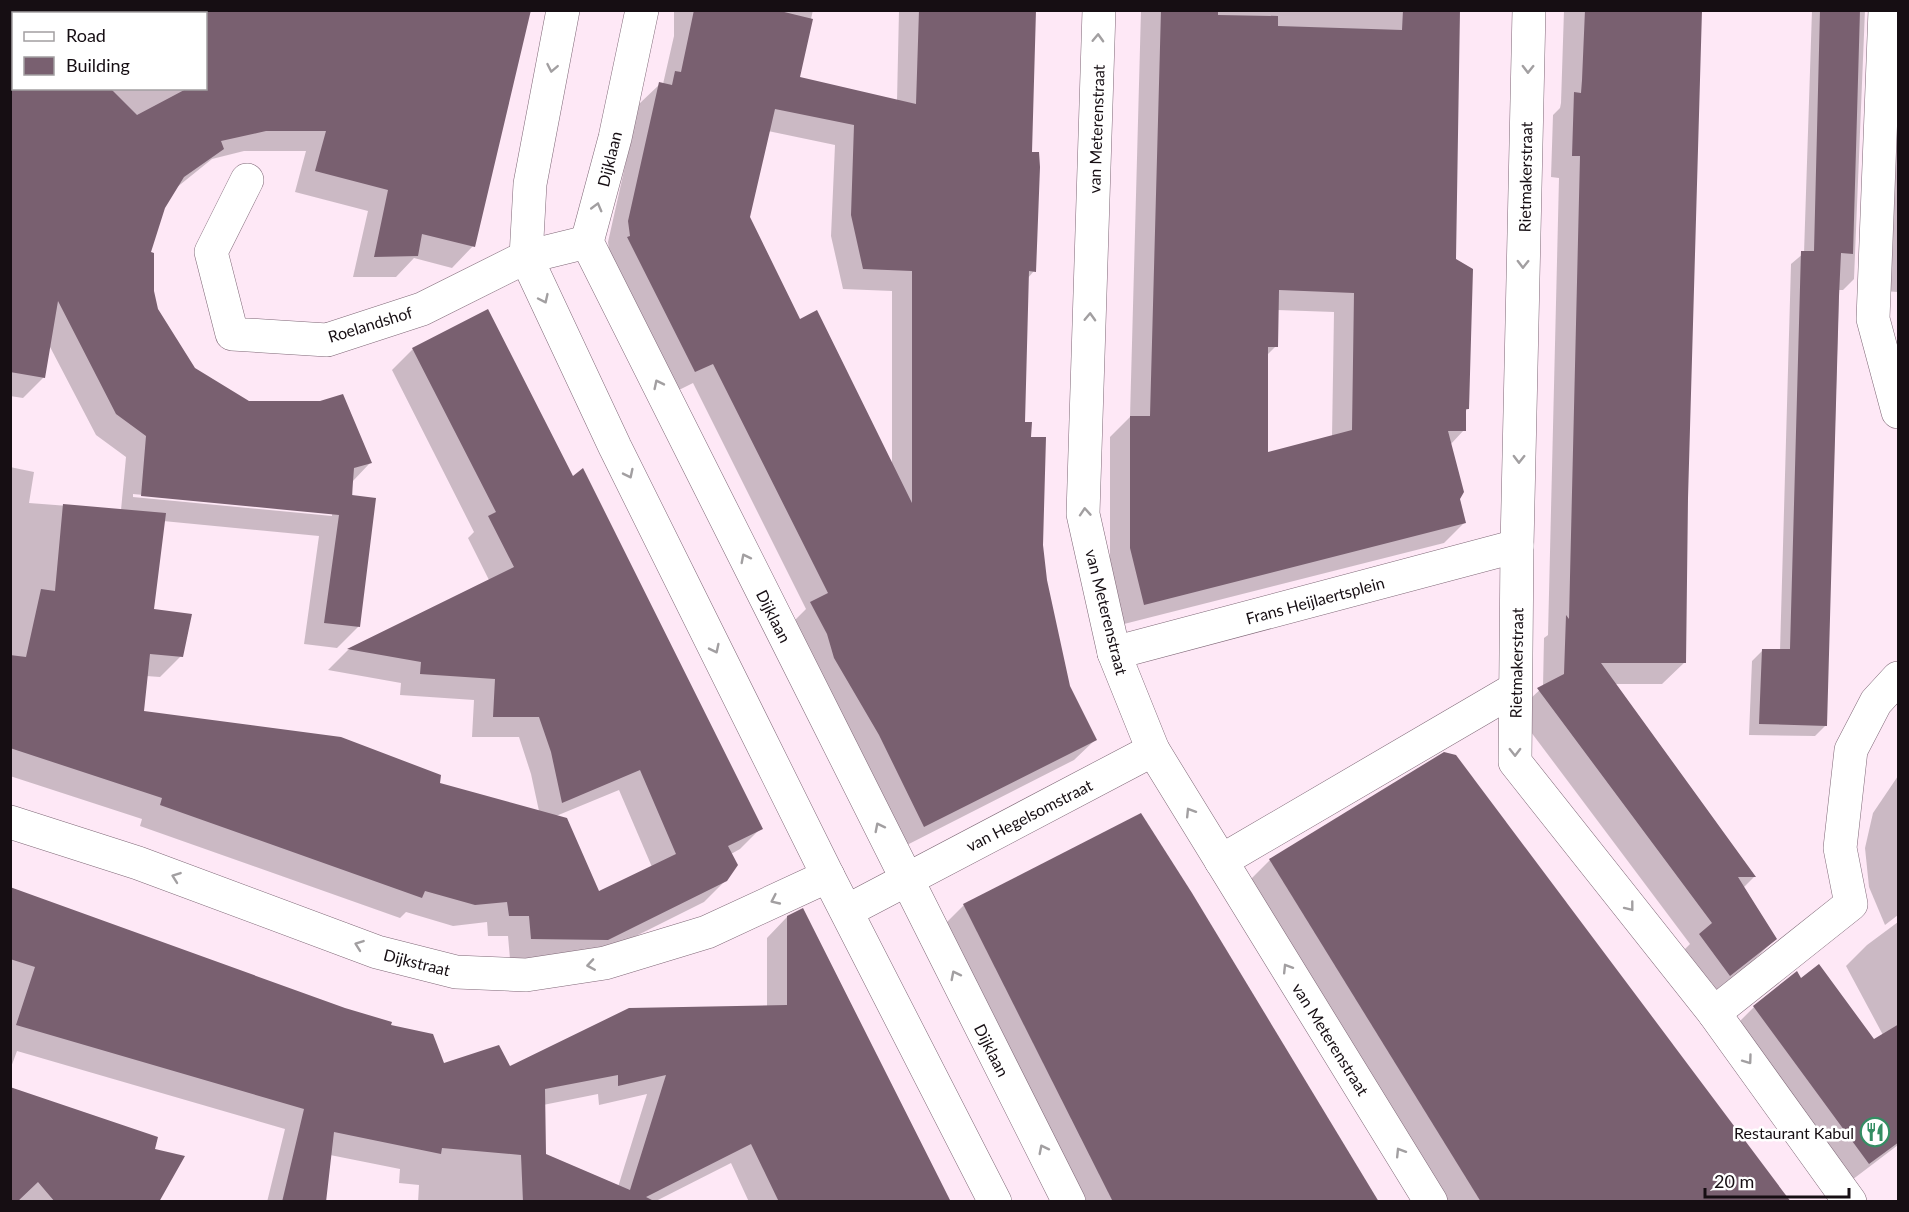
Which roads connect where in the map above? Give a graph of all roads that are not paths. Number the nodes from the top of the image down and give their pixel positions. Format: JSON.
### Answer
{"nodes":[{"id":1,"x":563,"y":10,"type":"edge"},
{"id":2,"x":642,"y":10,"type":"edge"},
{"id":3,"x":1099,"y":10,"type":"edge"},
{"id":4,"x":1529,"y":10,"type":"edge"},
{"id":5,"x":1885,"y":10,"type":"edge"},
{"id":6,"x":247,"y":180,"type":"dead end"},
{"id":7,"x":587,"y":242,"type":"junction"},
{"id":8,"x":526,"y":257,"type":"junction"},
{"id":9,"x":1899,"y":412,"type":"edge"},
{"id":10,"x":1517,"y":546,"type":"junction"},
{"id":11,"x":1114,"y":653,"type":"junction"},
{"id":12,"x":1899,"y":678,"type":"edge"},
{"id":13,"x":1515,"y":689,"type":"junction"},
{"id":14,"x":1152,"y":750,"type":"junction"},
{"id":15,"x":10,"y":822,"type":"edge"},
{"id":16,"x":1221,"y":861,"type":"junction"},
{"id":17,"x":828,"y":876,"type":"junction"},
{"id":18,"x":906,"y":879,"type":"junction"},
{"id":19,"x":847,"y":911,"type":"junction"},
{"id":20,"x":1714,"y":1013,"type":"junction"},
{"id":21,"x":995,"y":1202,"type":"edge"},
{"id":22,"x":1069,"y":1202,"type":"edge"},
{"id":23,"x":1431,"y":1202,"type":"edge"},
{"id":24,"x":1850,"y":1202,"type":"edge"}],
"edges":[{"from":1,"to":8,"type":"street","one_way":true},
{"from":7,"to":2,"type":"street","name":"Dijklaan","one_way":true},
{"from":11,"to":3,"type":"street","name":"van Meterenstraat","one_way":true},
{"from":4,"to":10,"type":"street","name":"Rietmakerstraat","one_way":true},
{"from":5,"to":9,"type":"street"},
{"from":6,"to":8,"type":"street","name":"Roelandshof"},
{"from":7,"to":8,"type":"street","name":"Roelandshof"},
{"from":18,"to":7,"type":"street","name":"Dijklaan","one_way":true},
{"from":8,"to":17,"type":"street","one_way":true},
{"from":10,"to":11,"type":"street","name":"Frans Heijlaertsplein"},
{"from":10,"to":13,"type":"street","name":"Rietmakerstraat"},
{"from":11,"to":14,"type":"street","name":"van Meterenstraat"},
{"from":12,"to":20,"type":"street"},
{"from":13,"to":16,"type":"street"},
{"from":13,"to":20,"type":"street","name":"Rietmakerstraat","one_way":true},
{"from":16,"to":14,"type":"street","name":"van Meterenstraat","one_way":true},
{"from":14,"to":18,"type":"street","name":"van Hegelsomstraat"},
{"from":17,"to":15,"type":"street","name":"Dijkstraat","one_way":true},
{"from":23,"to":16,"type":"street","name":"van Meterenstraat","one_way":true},
{"from":17,"to":19,"type":"street"},
{"from":18,"to":19,"type":"street","name":"van Hegelsomstraat"},
{"from":22,"to":18,"type":"street","name":"Dijklaan","one_way":true},
{"from":19,"to":21,"type":"street"},
{"from":20,"to":24,"type":"street","name":"Rietmakerstraat","one_way":true}]}
